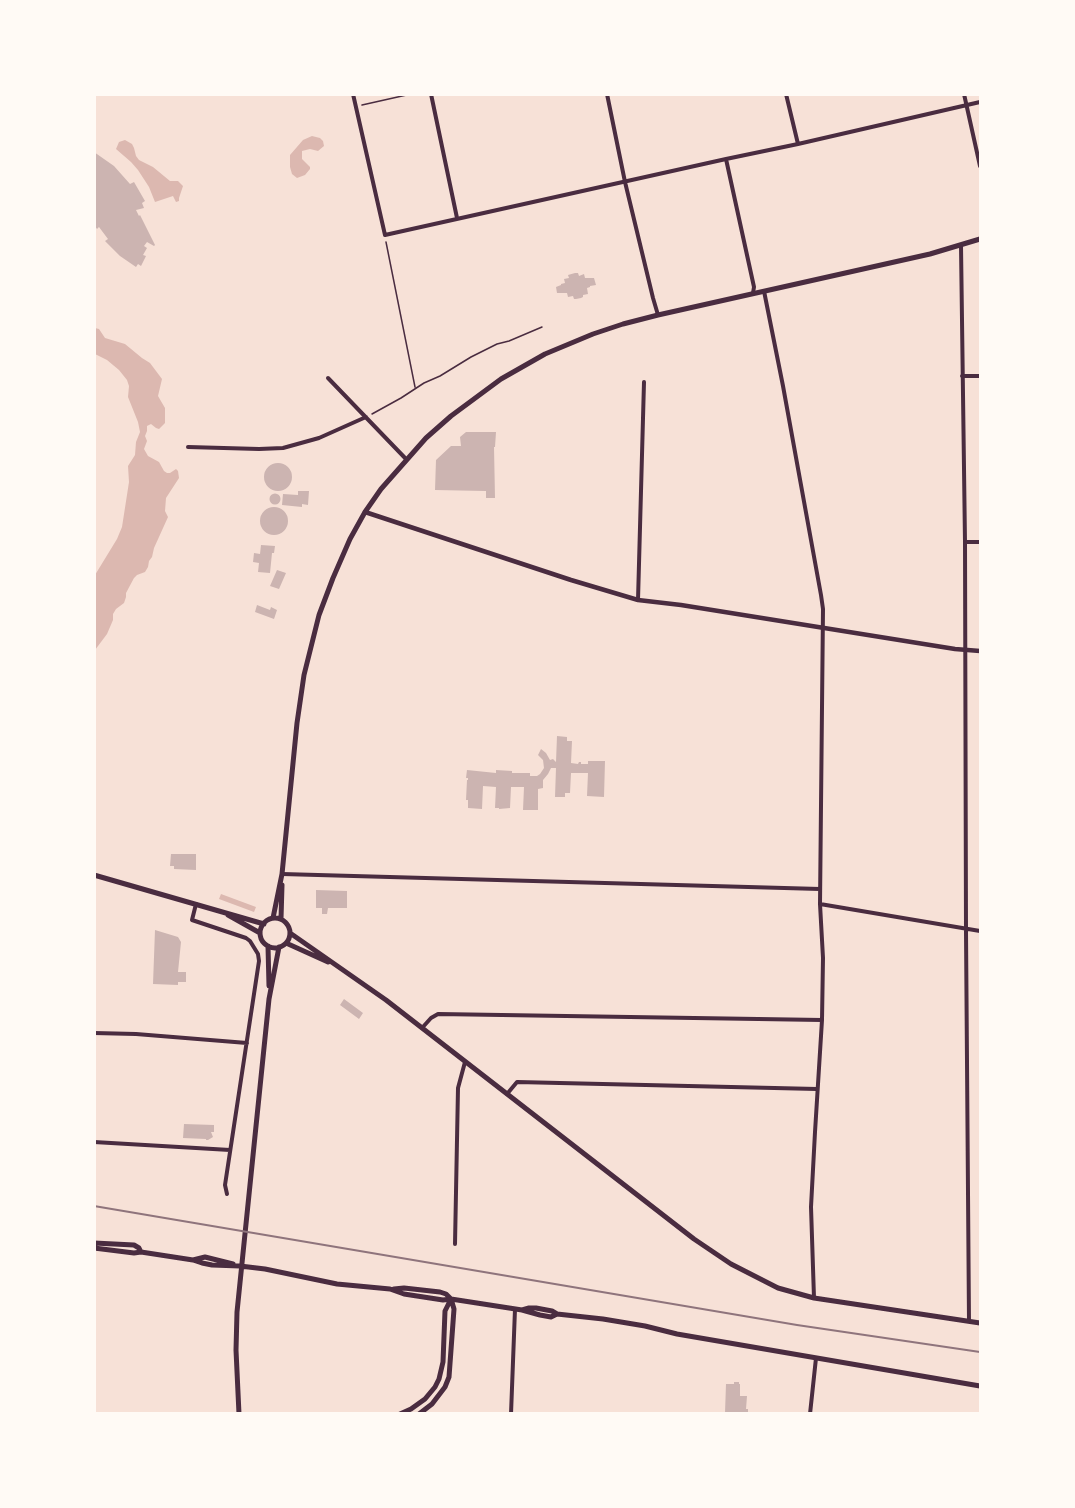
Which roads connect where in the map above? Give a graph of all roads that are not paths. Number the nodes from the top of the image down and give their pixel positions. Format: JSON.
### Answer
{"nodes":[{"id":1,"x":353,"y":94,"type":"edge"},
{"id":2,"x":431,"y":94,"type":"edge"},
{"id":3,"x":607,"y":94,"type":"edge"},
{"id":4,"x":786,"y":94,"type":"edge"},
{"id":5,"x":964,"y":94,"type":"edge"},
{"id":6,"x":981,"y":102,"type":"edge"},
{"id":7,"x":967,"y":105,"type":"junction"},
{"id":8,"x":798,"y":144,"type":"junction"},
{"id":9,"x":726,"y":159,"type":"junction"},
{"id":10,"x":981,"y":166,"type":"edge"},
{"id":11,"x":625,"y":182,"type":"junction"},
{"id":12,"x":457,"y":218,"type":"junction"},
{"id":13,"x":981,"y":239,"type":"edge"},
{"id":14,"x":961,"y":246,"type":"junction"},
{"id":15,"x":764,"y":291,"type":"junction"},
{"id":16,"x":753,"y":293,"type":"junction"},
{"id":17,"x":658,"y":315,"type":"junction"},
{"id":18,"x":962,"y":376,"type":"junction"},
{"id":19,"x":981,"y":376,"type":"edge"},
{"id":20,"x":328,"y":378,"type":"dead end"},
{"id":21,"x":644,"y":382,"type":"dead end"},
{"id":22,"x":366,"y":417,"type":"junction"},
{"id":23,"x":188,"y":447,"type":"dead end"},
{"id":24,"x":406,"y":459,"type":"junction"},
{"id":25,"x":365,"y":512,"type":"junction"},
{"id":26,"x":965,"y":542,"type":"junction"},
{"id":27,"x":981,"y":542,"type":"edge"},
{"id":28,"x":638,"y":600,"type":"junction"},
{"id":29,"x":823,"y":627,"type":"junction"},
{"id":30,"x":965,"y":649,"type":"junction"},
{"id":31,"x":981,"y":651,"type":"edge"},
{"id":32,"x":282,"y":874,"type":"junction"},
{"id":33,"x":94,"y":875,"type":"edge"},
{"id":34,"x":820,"y":889,"type":"junction"},
{"id":35,"x":197,"y":904,"type":"junction"},
{"id":36,"x":820,"y":904,"type":"junction"},
{"id":37,"x":226,"y":914,"type":"junction"},
{"id":38,"x":273,"y":918,"type":"junction"},
{"id":39,"x":281,"y":919,"type":"junction"},
{"id":40,"x":264,"y":924,"type":"junction"},
{"id":41,"x":966,"y":929,"type":"junction"},
{"id":42,"x":981,"y":931,"type":"edge"},
{"id":43,"x":260,"y":933,"type":"junction"},
{"id":44,"x":290,"y":933,"type":"junction"},
{"id":45,"x":286,"y":943,"type":"junction"},
{"id":46,"x":268,"y":946,"type":"junction"},
{"id":47,"x":279,"y":947,"type":"junction"},
{"id":48,"x":346,"y":972,"type":"junction"},
{"id":49,"x":269,"y":999,"type":"junction"},
{"id":50,"x":822,"y":1020,"type":"junction"},
{"id":51,"x":423,"y":1028,"type":"junction"},
{"id":52,"x":94,"y":1033,"type":"edge"},
{"id":53,"x":247,"y":1043,"type":"junction"},
{"id":54,"x":465,"y":1062,"type":"junction"},
{"id":55,"x":817,"y":1089,"type":"junction"},
{"id":56,"x":507,"y":1094,"type":"junction"},
{"id":57,"x":94,"y":1142,"type":"edge"},
{"id":58,"x":230,"y":1150,"type":"junction"},
{"id":59,"x":227,"y":1194,"type":"dead end"},
{"id":60,"x":94,"y":1243,"type":"edge"},
{"id":61,"x":455,"y":1244,"type":"dead end"},
{"id":62,"x":94,"y":1248,"type":"edge"},
{"id":63,"x":141,"y":1252,"type":"junction"},
{"id":64,"x":814,"y":1298,"type":"junction"},
{"id":65,"x":451,"y":1299,"type":"junction"},
{"id":66,"x":519,"y":1310,"type":"junction"},
{"id":67,"x":969,"y":1321,"type":"junction"},
{"id":68,"x":981,"y":1323,"type":"edge"},
{"id":69,"x":816,"y":1358,"type":"junction"},
{"id":70,"x":981,"y":1386,"type":"edge"},
{"id":71,"x":239,"y":1413,"type":"edge"},
{"id":72,"x":400,"y":1413,"type":"edge"},
{"id":73,"x":419,"y":1413,"type":"edge"},
{"id":74,"x":511,"y":1413,"type":"edge"},
{"id":75,"x":810,"y":1413,"type":"edge"}],
"edges":[{"from":1,"to":12,"type":"street"},
{"from":2,"to":12,"type":"street"},
{"from":3,"to":11,"type":"street"},
{"from":4,"to":8,"type":"street"},
{"from":5,"to":7,"type":"street"},
{"from":6,"to":7,"type":"street"},
{"from":7,"to":8,"type":"street"},
{"from":7,"to":10,"type":"street"},
{"from":8,"to":9,"type":"street"},
{"from":9,"to":11,"type":"street"},
{"from":9,"to":16,"type":"street"},
{"from":11,"to":12,"type":"street"},
{"from":11,"to":17,"type":"street"},
{"from":13,"to":14,"type":"main road"},
{"from":14,"to":15,"type":"main road"},
{"from":14,"to":18,"type":"street"},
{"from":15,"to":16,"type":"main road"},
{"from":15,"to":29,"type":"street"},
{"from":16,"to":17,"type":"main road"},
{"from":17,"to":24,"type":"main road"},
{"from":18,"to":19,"type":"street"},
{"from":18,"to":26,"type":"street"},
{"from":20,"to":22,"type":"street"},
{"from":21,"to":28,"type":"street"},
{"from":22,"to":23,"type":"street"},
{"from":22,"to":24,"type":"street"},
{"from":24,"to":25,"type":"main road"},
{"from":25,"to":28,"type":"street"},
{"from":25,"to":32,"type":"main road"},
{"from":26,"to":27,"type":"street"},
{"from":26,"to":30,"type":"street"},
{"from":28,"to":29,"type":"street"},
{"from":29,"to":30,"type":"street"},
{"from":29,"to":34,"type":"street"},
{"from":30,"to":31,"type":"street"},
{"from":30,"to":41,"type":"street"},
{"from":32,"to":34,"type":"street"},
{"from":32,"to":38,"type":"main road"},
{"from":32,"to":39,"type":"main road"},
{"from":33,"to":35,"type":"main road"},
{"from":34,"to":36,"type":"street"},
{"from":35,"to":37,"type":"main road"},
{"from":35,"to":53,"type":"street"},
{"from":36,"to":41,"type":"street"},
{"from":36,"to":50,"type":"street"},
{"from":37,"to":40,"type":"main road"},
{"from":37,"to":43,"type":"main road"},
{"from":38,"to":39,"type":"main road"},
{"from":38,"to":40,"type":"main road"},
{"from":39,"to":44,"type":"main road"},
{"from":40,"to":43,"type":"main road"},
{"from":41,"to":42,"type":"street"},
{"from":41,"to":67,"type":"street"},
{"from":43,"to":46,"type":"main road"},
{"from":44,"to":45,"type":"main road"},
{"from":44,"to":48,"type":"main road"},
{"from":45,"to":47,"type":"main road"},
{"from":45,"to":48,"type":"main road"},
{"from":46,"to":47,"type":"main road"},
{"from":46,"to":49,"type":"main road"},
{"from":47,"to":49,"type":"main road"},
{"from":48,"to":51,"type":"main road"},
{"from":49,"to":71,"type":"main road"},
{"from":50,"to":51,"type":"street"},
{"from":50,"to":55,"type":"street"},
{"from":51,"to":54,"type":"main road"},
{"from":52,"to":53,"type":"street"},
{"from":53,"to":58,"type":"street"},
{"from":54,"to":56,"type":"main road"},
{"from":54,"to":61,"type":"street"},
{"from":55,"to":56,"type":"street"},
{"from":55,"to":64,"type":"street"},
{"from":56,"to":64,"type":"main road"},
{"from":57,"to":58,"type":"street"},
{"from":58,"to":59,"type":"street"},
{"from":60,"to":63,"type":"main road"},
{"from":62,"to":63,"type":"main road"},
{"from":63,"to":65,"type":"main road"},
{"from":64,"to":67,"type":"main road"},
{"from":65,"to":66,"type":"main road"},
{"from":65,"to":72,"type":"main road"},
{"from":65,"to":73,"type":"main road"},
{"from":66,"to":69,"type":"main road"},
{"from":66,"to":74,"type":"street"},
{"from":67,"to":68,"type":"main road"},
{"from":69,"to":70,"type":"main road"},
{"from":69,"to":75,"type":"street"}]}
